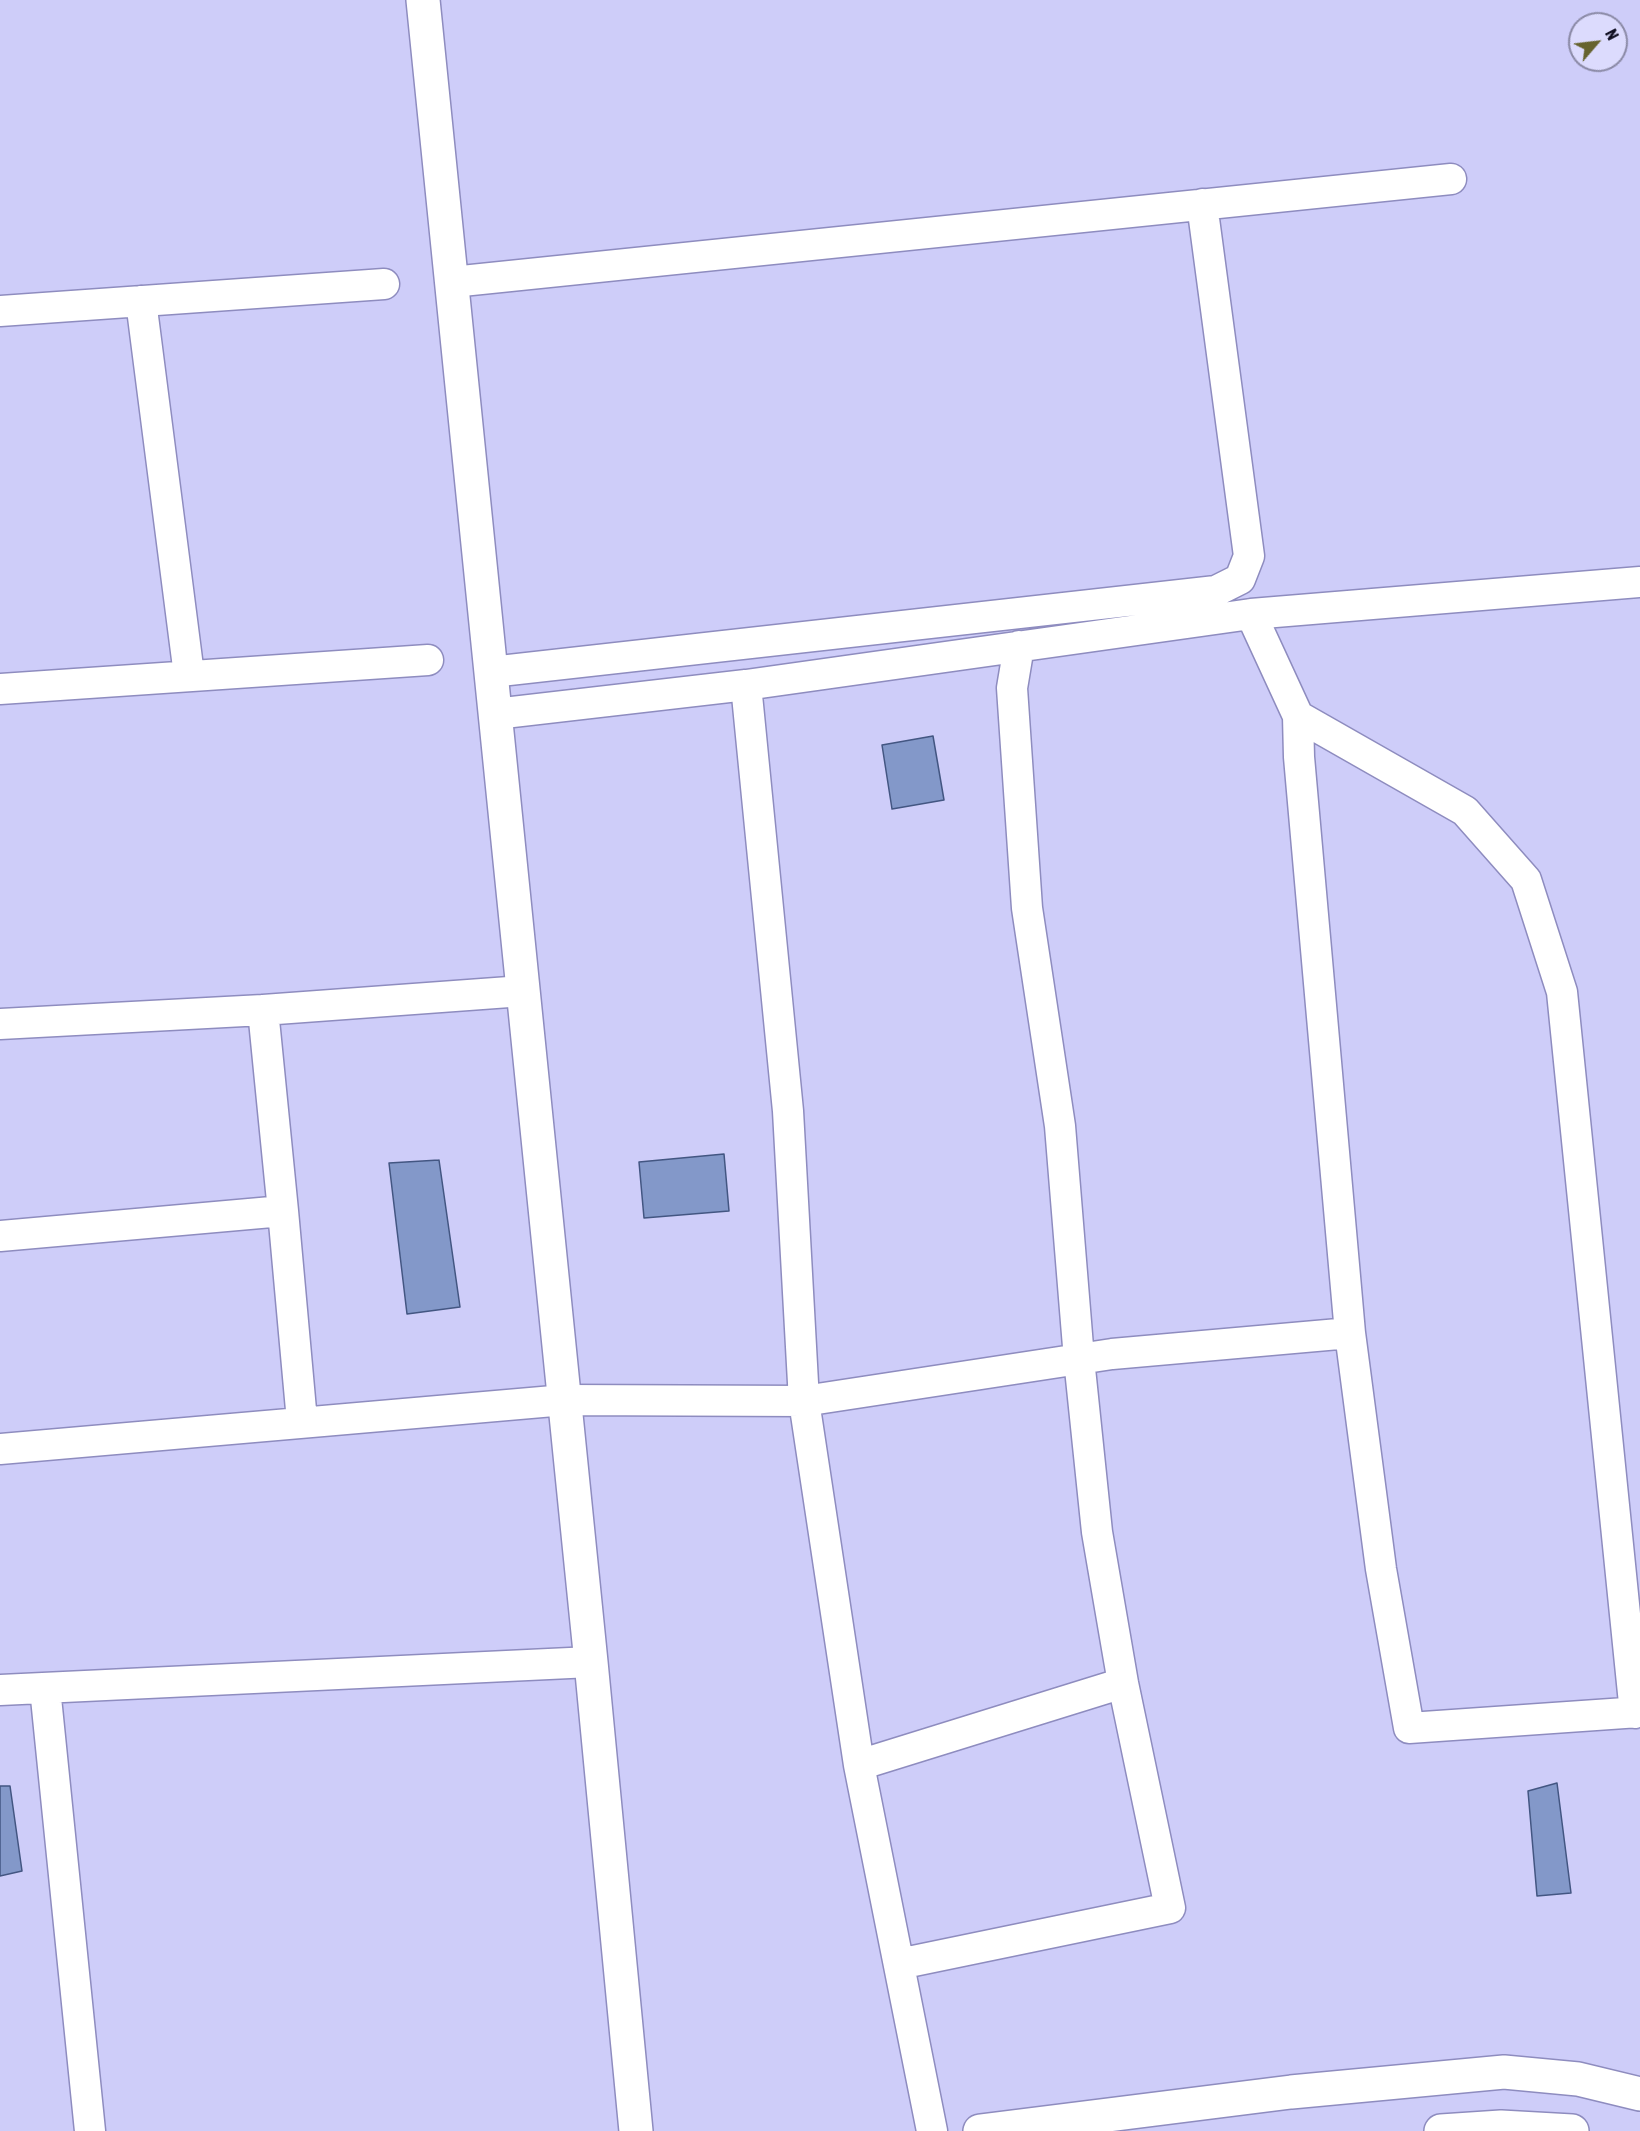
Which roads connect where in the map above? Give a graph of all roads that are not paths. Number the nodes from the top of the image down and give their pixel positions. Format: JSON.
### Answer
{"nodes":[{"id":1,"x":423,"y":0,"type":"edge"},
{"id":2,"x":1451,"y":179,"type":"dead end"},
{"id":3,"x":1202,"y":204,"type":"junction"},
{"id":4,"x":452,"y":282,"type":"junction"},
{"id":5,"x":384,"y":284,"type":"dead end"},
{"id":6,"x":141,"y":301,"type":"junction"},
{"id":7,"x":0,"y":311,"type":"edge"},
{"id":8,"x":1640,"y":582,"type":"edge"},
{"id":9,"x":1251,"y":614,"type":"junction"},
{"id":10,"x":1019,"y":646,"type":"junction"},
{"id":11,"x":428,"y":660,"type":"dead end"},
{"id":12,"x":491,"y":672,"type":"junction"},
{"id":13,"x":189,"y":675,"type":"junction"},
{"id":14,"x":746,"y":685,"type":"junction"},
{"id":15,"x":0,"y":689,"type":"edge"},
{"id":16,"x":495,"y":714,"type":"junction"},
{"id":17,"x":1298,"y":716,"type":"junction"},
{"id":18,"x":523,"y":991,"type":"junction"},
{"id":19,"x":263,"y":1010,"type":"junction"},
{"id":20,"x":0,"y":1024,"type":"edge"},
{"id":21,"x":284,"y":1211,"type":"junction"},
{"id":22,"x":0,"y":1236,"type":"edge"},
{"id":23,"x":1350,"y":1333,"type":"junction"},
{"id":24,"x":1078,"y":1359,"type":"junction"},
{"id":25,"x":565,"y":1400,"type":"junction"},
{"id":26,"x":804,"y":1401,"type":"junction"},
{"id":27,"x":302,"y":1421,"type":"junction"},
{"id":28,"x":0,"y":1449,"type":"edge"},
{"id":29,"x":591,"y":1662,"type":"junction"},
{"id":30,"x":1123,"y":1683,"type":"junction"},
{"id":31,"x":45,"y":1688,"type":"junction"},
{"id":32,"x":0,"y":1690,"type":"edge"},
{"id":33,"x":1637,"y":1713,"type":"edge"},
{"id":34,"x":859,"y":1765,"type":"junction"},
{"id":35,"x":898,"y":1964,"type":"junction"},
{"id":36,"x":1640,"y":2094,"type":"edge"},
{"id":37,"x":1501,"y":2129,"type":"edge"},
{"id":38,"x":90,"y":2131,"type":"edge"},
{"id":39,"x":636,"y":2131,"type":"edge"},
{"id":40,"x":932,"y":2131,"type":"edge"},
{"id":41,"x":980,"y":2131,"type":"edge"},
{"id":42,"x":1441,"y":2131,"type":"edge"},
{"id":43,"x":1572,"y":2131,"type":"edge"}],
"edges":[{"from":1,"to":4,"type":"street"},
{"from":2,"to":3,"type":"street"},
{"from":3,"to":4,"type":"street"},
{"from":3,"to":12,"type":"street"},
{"from":4,"to":12,"type":"street"},
{"from":5,"to":6,"type":"street"},
{"from":6,"to":7,"type":"street"},
{"from":6,"to":13,"type":"street"},
{"from":8,"to":9,"type":"street"},
{"from":9,"to":10,"type":"street"},
{"from":9,"to":17,"type":"street"},
{"from":10,"to":14,"type":"street"},
{"from":10,"to":24,"type":"street"},
{"from":11,"to":13,"type":"street"},
{"from":12,"to":16,"type":"street"},
{"from":13,"to":15,"type":"street"},
{"from":14,"to":16,"type":"street"},
{"from":14,"to":26,"type":"street"},
{"from":16,"to":18,"type":"street"},
{"from":17,"to":23,"type":"street"},
{"from":17,"to":33,"type":"street"},
{"from":18,"to":19,"type":"street"},
{"from":18,"to":25,"type":"street"},
{"from":19,"to":20,"type":"street"},
{"from":19,"to":21,"type":"street"},
{"from":21,"to":22,"type":"street"},
{"from":21,"to":27,"type":"street"},
{"from":23,"to":24,"type":"street"},
{"from":23,"to":33,"type":"street"},
{"from":24,"to":26,"type":"street"},
{"from":24,"to":30,"type":"street"},
{"from":25,"to":26,"type":"street"},
{"from":25,"to":27,"type":"street"},
{"from":25,"to":29,"type":"street"},
{"from":26,"to":34,"type":"street"},
{"from":27,"to":28,"type":"street"},
{"from":29,"to":31,"type":"street"},
{"from":29,"to":39,"type":"street"},
{"from":30,"to":34,"type":"street"},
{"from":30,"to":35,"type":"street"},
{"from":31,"to":32,"type":"street"},
{"from":31,"to":38,"type":"street"},
{"from":34,"to":35,"type":"street"},
{"from":35,"to":40,"type":"street"},
{"from":36,"to":41,"type":"street"},
{"from":37,"to":42,"type":"street"},
{"from":37,"to":43,"type":"street"}]}
